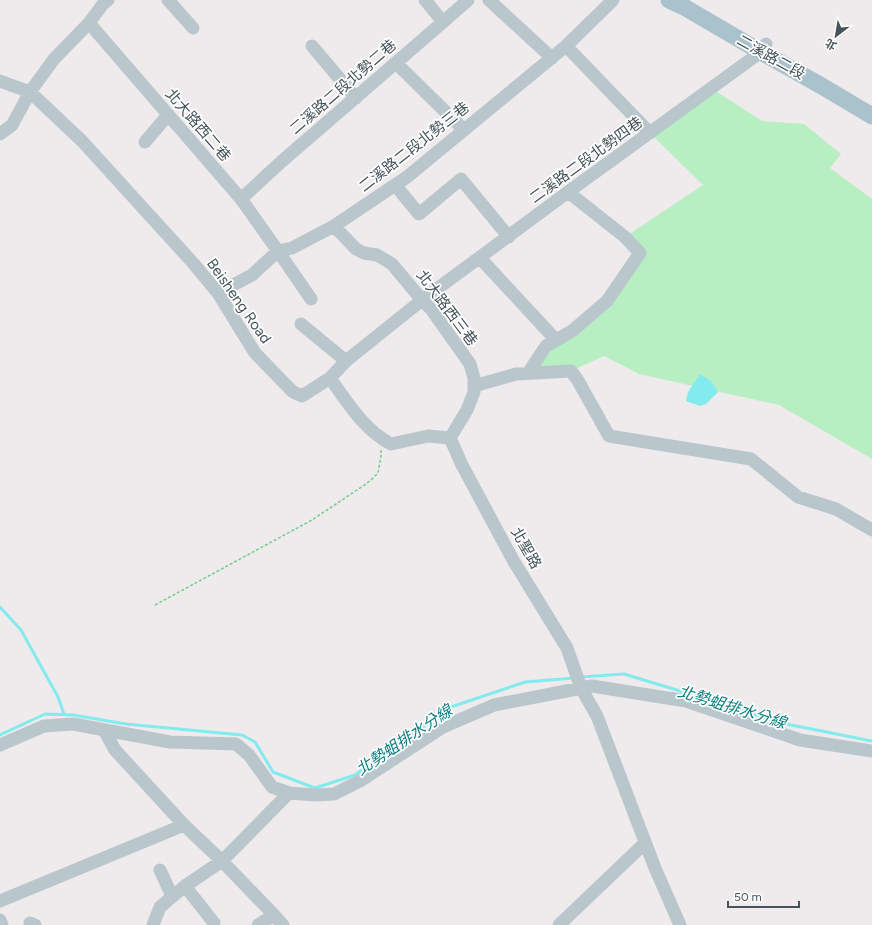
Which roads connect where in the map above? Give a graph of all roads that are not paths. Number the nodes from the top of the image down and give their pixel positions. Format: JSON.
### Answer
{"nodes":[{"id":1,"x":168,"y":0,"type":"edge"},
{"id":2,"x":425,"y":0,"type":"edge"},
{"id":3,"x":468,"y":0,"type":"edge"},
{"id":4,"x":489,"y":0,"type":"edge"},
{"id":5,"x":613,"y":0,"type":"edge"},
{"id":6,"x":669,"y":0,"type":"edge"},
{"id":7,"x":690,"y":0,"type":"edge"},
{"id":8,"x":104,"y":1,"type":"edge"},
{"id":9,"x":443,"y":22,"type":"junction"},
{"id":10,"x":89,"y":23,"type":"junction"},
{"id":11,"x":193,"y":28,"type":"dead end"},
{"id":12,"x":312,"y":46,"type":"dead end"},
{"id":13,"x":566,"y":46,"type":"junction"},
{"id":14,"x":763,"y":48,"type":"junction"},
{"id":15,"x":552,"y":58,"type":"junction"},
{"id":16,"x":396,"y":63,"type":"junction"},
{"id":17,"x":0,"y":81,"type":"edge"},
{"id":18,"x":30,"y":92,"type":"junction"},
{"id":19,"x":356,"y":98,"type":"junction"},
{"id":20,"x":872,"y":103,"type":"edge"},
{"id":21,"x":168,"y":114,"type":"junction"},
{"id":22,"x":872,"y":116,"type":"edge"},
{"id":23,"x":464,"y":130,"type":"junction"},
{"id":24,"x":650,"y":133,"type":"junction"},
{"id":25,"x":0,"y":134,"type":"edge"},
{"id":26,"x":145,"y":142,"type":"dead end"},
{"id":27,"x":395,"y":185,"type":"junction"},
{"id":28,"x":568,"y":192,"type":"junction"},
{"id":29,"x":240,"y":199,"type":"junction"},
{"id":30,"x":334,"y":226,"type":"junction"},
{"id":31,"x":509,"y":236,"type":"junction"},
{"id":32,"x":278,"y":251,"type":"junction"},
{"id":33,"x":480,"y":258,"type":"junction"},
{"id":34,"x":218,"y":293,"type":"junction"},
{"id":35,"x":311,"y":299,"type":"dead end"},
{"id":36,"x":422,"y":300,"type":"junction"},
{"id":37,"x":301,"y":324,"type":"dead end"},
{"id":38,"x":556,"y":340,"type":"junction"},
{"id":39,"x":346,"y":361,"type":"junction"},
{"id":40,"x":528,"y":373,"type":"junction"},
{"id":41,"x":330,"y":378,"type":"junction"},
{"id":42,"x":474,"y":386,"type":"junction"},
{"id":43,"x":450,"y":438,"type":"junction"},
{"id":44,"x":872,"y":530,"type":"edge"},
{"id":45,"x":578,"y":681,"type":"junction"},
{"id":46,"x":104,"y":730,"type":"junction"},
{"id":47,"x":0,"y":745,"type":"edge"},
{"id":48,"x":872,"y":751,"type":"edge"},
{"id":49,"x":289,"y":793,"type":"junction"},
{"id":50,"x":184,"y":825,"type":"junction"},
{"id":51,"x":645,"y":843,"type":"junction"},
{"id":52,"x":222,"y":861,"type":"junction"},
{"id":53,"x":160,"y":870,"type":"dead end"},
{"id":54,"x":185,"y":886,"type":"junction"},
{"id":55,"x":172,"y":896,"type":"junction"},
{"id":56,"x":0,"y":901,"type":"edge"},
{"id":57,"x":274,"y":915,"type":"junction"},
{"id":58,"x":0,"y":920,"type":"edge"},
{"id":59,"x":214,"y":923,"type":"dead end"},
{"id":60,"x":2,"y":925,"type":"edge"},
{"id":61,"x":153,"y":925,"type":"edge"},
{"id":62,"x":258,"y":925,"type":"edge"},
{"id":63,"x":283,"y":925,"type":"edge"},
{"id":64,"x":559,"y":925,"type":"edge"},
{"id":65,"x":680,"y":925,"type":"edge"}],
"edges":[{"from":1,"to":11,"type":"street"},
{"from":2,"to":9,"type":"street"},
{"from":3,"to":9,"type":"street","name":"二溪路二段北勢二巷"},
{"from":4,"to":15,"type":"street"},
{"from":5,"to":13,"type":"street","name":"二溪路二段北勢三巷"},
{"from":6,"to":14,"type":"main road","name":"二溪路二段"},
{"from":7,"to":14,"type":"main road","name":"二溪路二段"},
{"from":8,"to":10,"type":"street"},
{"from":9,"to":16,"type":"street","name":"二溪路二段北勢二巷"},
{"from":10,"to":18,"type":"street"},
{"from":10,"to":21,"type":"street","name":"北大路西二巷"},
{"from":12,"to":19,"type":"street"},
{"from":13,"to":15,"type":"street","name":"二溪路二段北勢三巷"},
{"from":13,"to":24,"type":"street"},
{"from":14,"to":20,"type":"main road","name":"二溪路二段"},
{"from":14,"to":22,"type":"main road","name":"二溪路二段"},
{"from":14,"to":24,"type":"street","name":"二溪路二段北勢四巷"},
{"from":15,"to":23,"type":"street","name":"二溪路二段北勢三巷"},
{"from":16,"to":19,"type":"street","name":"二溪路二段北勢二巷"},
{"from":16,"to":23,"type":"street"},
{"from":17,"to":18,"type":"street","name":"Beisheng Road"},
{"from":18,"to":25,"type":"street"},
{"from":18,"to":34,"type":"street","name":"Beisheng Road"},
{"from":19,"to":29,"type":"street","name":"二溪路二段北勢二巷"},
{"from":21,"to":26,"type":"street"},
{"from":21,"to":29,"type":"street","name":"北大路西二巷"},
{"from":23,"to":27,"type":"street","name":"二溪路二段北勢三巷"},
{"from":24,"to":28,"type":"street","name":"二溪路二段北勢四巷"},
{"from":27,"to":30,"type":"street","name":"二溪路二段北勢三巷"},
{"from":27,"to":31,"type":"street"},
{"from":28,"to":31,"type":"street","name":"二溪路二段北勢四巷"},
{"from":28,"to":38,"type":"street"},
{"from":29,"to":32,"type":"street","name":"北大路西二巷"},
{"from":30,"to":32,"type":"street","name":"二溪路二段北勢三巷"},
{"from":30,"to":36,"type":"street","name":"北大路西三巷"},
{"from":31,"to":33,"type":"street","name":"二溪路二段北勢四巷"},
{"from":32,"to":34,"type":"street","name":"二溪路二段北勢三巷"},
{"from":32,"to":35,"type":"street","name":"北大路西二巷"},
{"from":33,"to":36,"type":"street","name":"二溪路二段北勢四巷"},
{"from":33,"to":38,"type":"street"},
{"from":34,"to":41,"type":"street","name":"Beisheng Road"},
{"from":36,"to":39,"type":"street"},
{"from":36,"to":42,"type":"street","name":"北大路西三巷"},
{"from":37,"to":39,"type":"street"},
{"from":38,"to":40,"type":"street"},
{"from":39,"to":41,"type":"street"},
{"from":40,"to":42,"type":"street"},
{"from":40,"to":44,"type":"street"},
{"from":41,"to":43,"type":"street"},
{"from":42,"to":43,"type":"street","name":"北大路西三巷"},
{"from":43,"to":45,"type":"street","name":"北聖路"},
{"from":45,"to":48,"type":"street"},
{"from":45,"to":49,"type":"street"},
{"from":45,"to":51,"type":"street","name":"北聖路"},
{"from":46,"to":47,"type":"street"},
{"from":46,"to":49,"type":"street"},
{"from":46,"to":50,"type":"street"},
{"from":49,"to":52,"type":"street"},
{"from":50,"to":52,"type":"street"},
{"from":50,"to":56,"type":"street"},
{"from":51,"to":64,"type":"street"},
{"from":51,"to":65,"type":"street","name":"北聖路"},
{"from":52,"to":54,"type":"street"},
{"from":52,"to":57,"type":"street"},
{"from":53,"to":55,"type":"street"},
{"from":54,"to":55,"type":"street"},
{"from":54,"to":59,"type":"street"},
{"from":55,"to":61,"type":"street"},
{"from":57,"to":62,"type":"street"},
{"from":57,"to":63,"type":"street"},
{"from":58,"to":60,"type":"street"}]}
